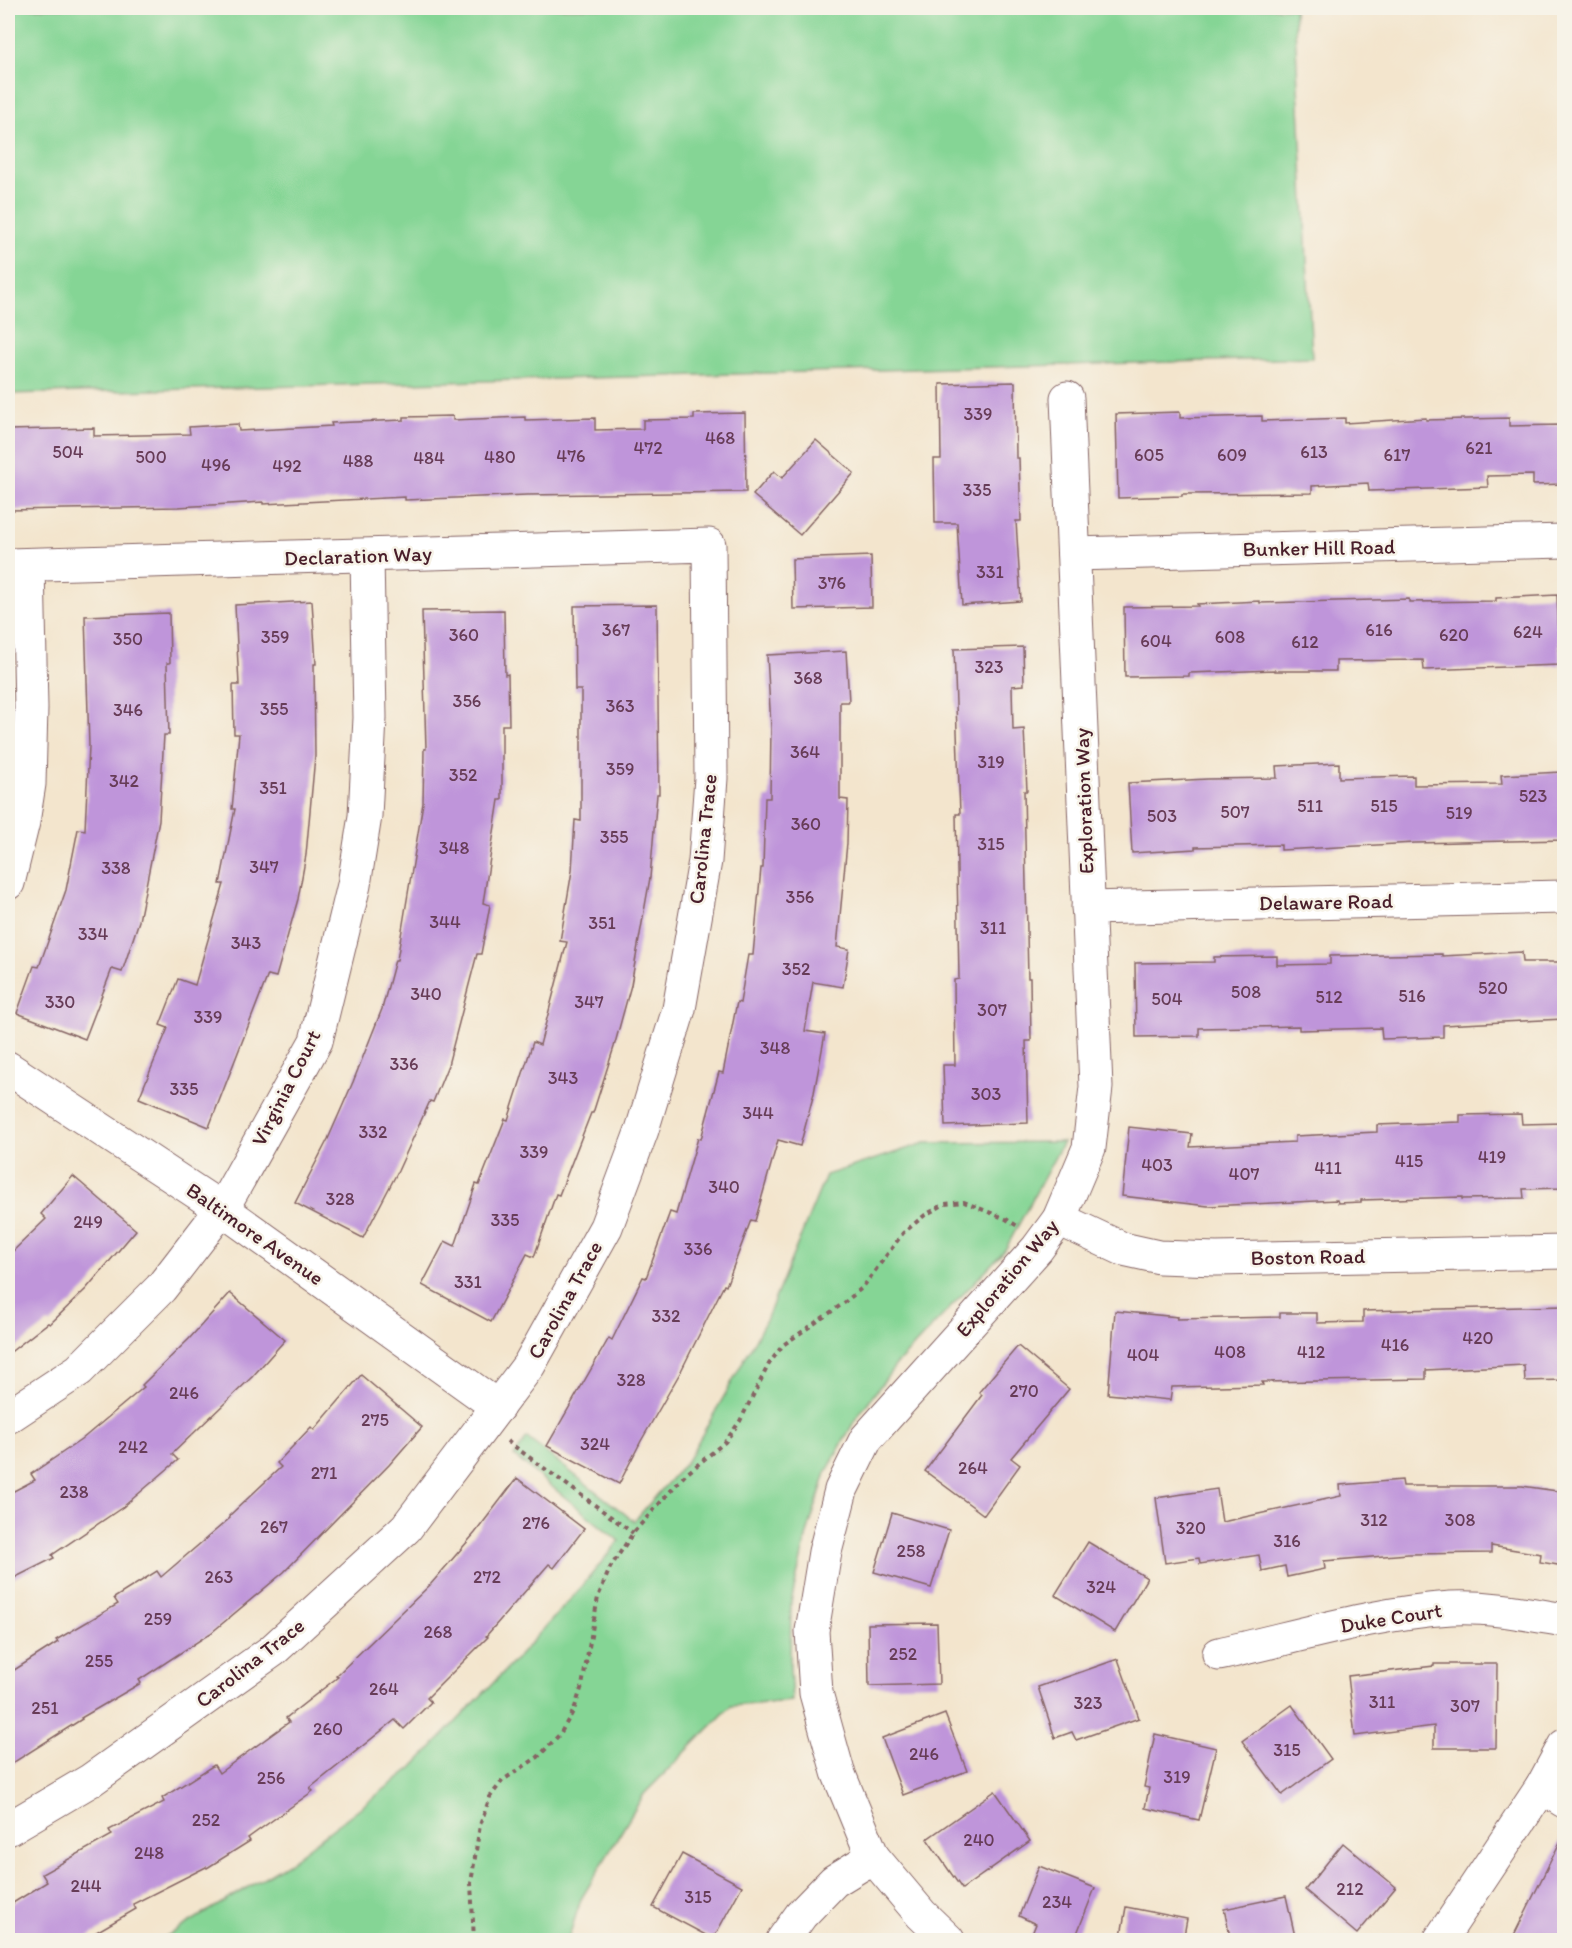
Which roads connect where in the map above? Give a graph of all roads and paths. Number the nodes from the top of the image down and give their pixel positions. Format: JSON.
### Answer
{"nodes":[{"id":1,"x":1067,"y":398,"type":"dead end"},
{"id":2,"x":1564,"y":542,"type":"edge"},
{"id":3,"x":709,"y":546,"type":"joint"},
{"id":4,"x":1074,"y":554,"type":"junction"},
{"id":5,"x":367,"y":556,"type":"junction"},
{"id":6,"x":18,"y":565,"type":"edge"},
{"id":7,"x":8,"y":883,"type":"edge"},
{"id":8,"x":1564,"y":897,"type":"edge"},
{"id":9,"x":1088,"y":908,"type":"junction"},
{"id":10,"x":8,"y":1068,"type":"edge"},
{"id":11,"x":222,"y":1209,"type":"junction"},
{"id":12,"x":1051,"y":1230,"type":"junction"},
{"id":13,"x":1564,"y":1252,"type":"edge"},
{"id":14,"x":8,"y":1416,"type":"edge"},
{"id":15,"x":500,"y":1422,"type":"junction"},
{"id":16,"x":633,"y":1533,"type":"junction"},
{"id":17,"x":1564,"y":1620,"type":"edge"},
{"id":18,"x":1219,"y":1654,"type":"dead end"},
{"id":19,"x":1563,"y":1753,"type":"edge"},
{"id":20,"x":1553,"y":1794,"type":"edge"},
{"id":21,"x":8,"y":1829,"type":"edge"},
{"id":22,"x":873,"y":1857,"type":"junction"},
{"id":23,"x":474,"y":1941,"type":"edge"},
{"id":24,"x":783,"y":1941,"type":"edge"},
{"id":25,"x":948,"y":1941,"type":"edge"},
{"id":26,"x":1440,"y":1941,"type":"edge"}],
"edges":[{"from":1,"to":4,"type":"street","name":"Exploration Way"},
{"from":2,"to":4,"type":"street","name":"Bunker Hill Road"},
{"from":3,"to":5,"type":"street","name":"Declaration Way"},
{"from":3,"to":15,"type":"street","name":"Carolina Trace"},
{"from":4,"to":9,"type":"street","name":"Exploration Way"},
{"from":5,"to":6,"type":"street","name":"Declaration Way"},
{"from":5,"to":11,"type":"street","name":"Virginia Court"},
{"from":6,"to":7,"type":"street"},
{"from":8,"to":9,"type":"street","name":"Delaware Road"},
{"from":9,"to":12,"type":"street","name":"Exploration Way"},
{"from":10,"to":11,"type":"street","name":"Baltimore Avenue"},
{"from":11,"to":14,"type":"street","name":"Virginia Court"},
{"from":11,"to":15,"type":"street","name":"Baltimore Avenue"},
{"from":12,"to":13,"type":"street","name":"Boston Road"},
{"from":12,"to":16,"type":"path"},
{"from":12,"to":22,"type":"street","name":"Exploration Way"},
{"from":15,"to":16,"type":"path"},
{"from":15,"to":21,"type":"street","name":"Carolina Trace"},
{"from":16,"to":23,"type":"path"},
{"from":17,"to":18,"type":"street","name":"Duke Court"},
{"from":19,"to":20,"type":"street"},
{"from":20,"to":26,"type":"street"},
{"from":22,"to":24,"type":"street"},
{"from":22,"to":25,"type":"street","name":"Exploration Way"}]}
